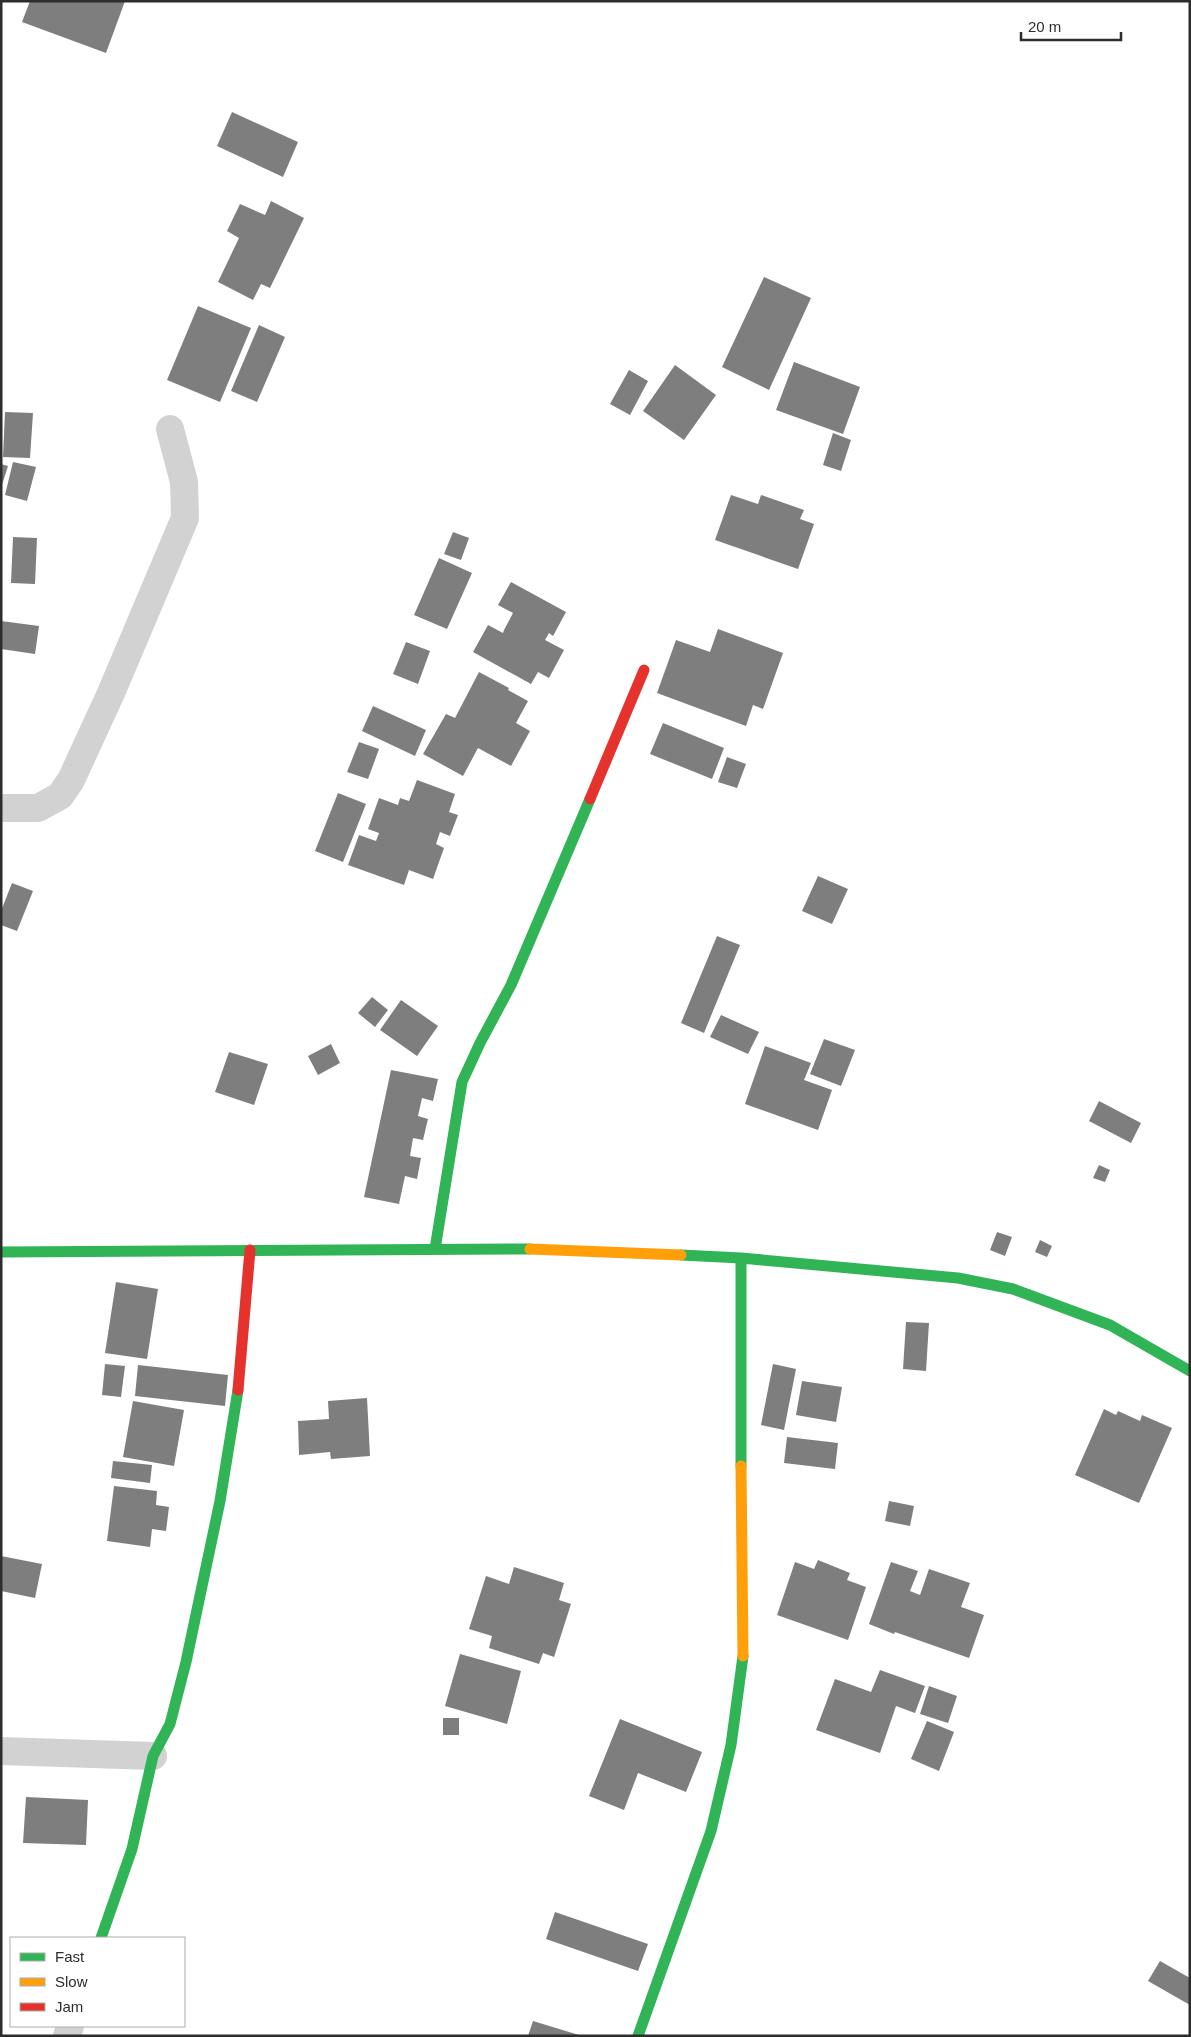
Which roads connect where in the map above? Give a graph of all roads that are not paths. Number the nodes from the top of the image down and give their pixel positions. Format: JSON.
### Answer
{"nodes":[{"id":1,"x":170,"y":428,"type":"dead end"},
{"id":2,"x":644,"y":670,"type":"dead end"},
{"id":3,"x":1,"y":808,"type":"edge"},
{"id":4,"x":435,"y":1248,"type":"junction"},
{"id":5,"x":250,"y":1250,"type":"junction"},
{"id":6,"x":1,"y":1252,"type":"edge"},
{"id":7,"x":741,"y":1258,"type":"junction"},
{"id":8,"x":1190,"y":1371,"type":"edge"},
{"id":9,"x":1,"y":1751,"type":"edge"},
{"id":10,"x":153,"y":1756,"type":"junction"},
{"id":11,"x":100,"y":1937,"type":"edge"},
{"id":12,"x":638,"y":2036,"type":"edge"}],
"edges":[{"from":1,"to":3,"type":"street"},
{"from":2,"to":4,"type":"street"},
{"from":4,"to":5,"type":"street"},
{"from":4,"to":7,"type":"street"},
{"from":5,"to":6,"type":"street"},
{"from":5,"to":10,"type":"street"},
{"from":7,"to":8,"type":"street"},
{"from":7,"to":12,"type":"street"},
{"from":9,"to":10,"type":"street"},
{"from":10,"to":11,"type":"street"}]}
